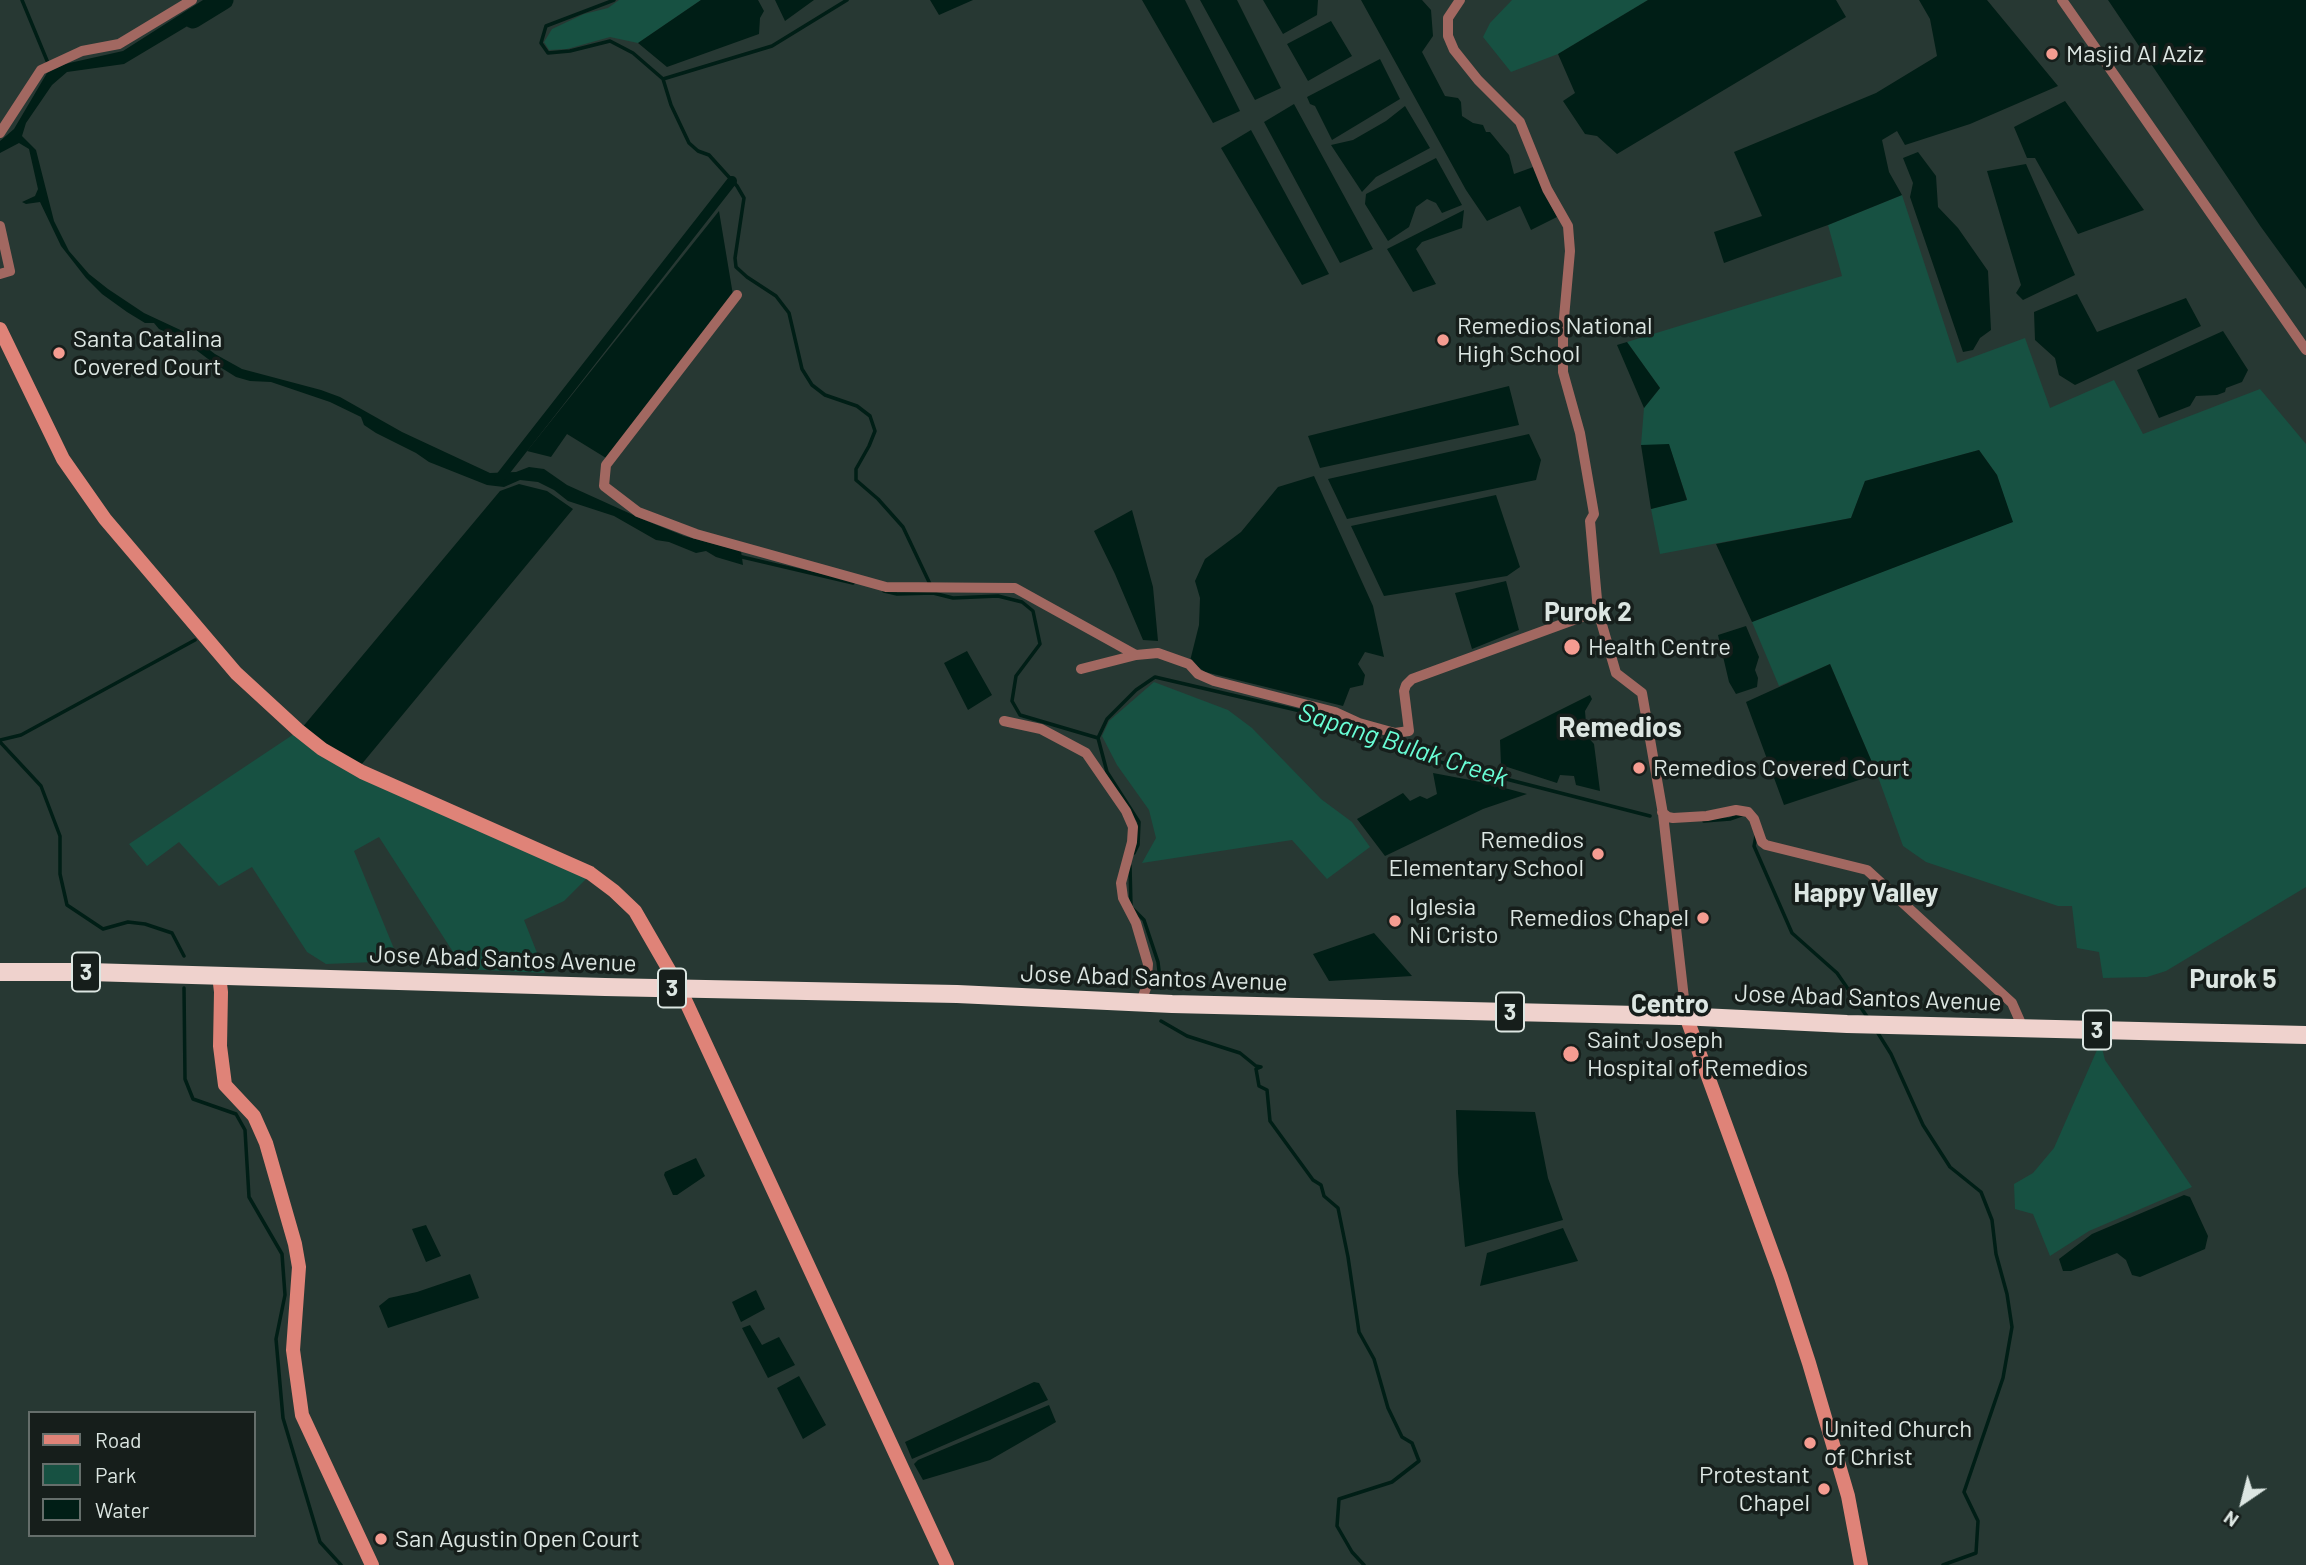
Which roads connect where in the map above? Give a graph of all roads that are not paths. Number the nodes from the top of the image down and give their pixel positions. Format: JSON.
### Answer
{"nodes":[{"id":1,"x":192,"y":0,"type":"edge"},
{"id":2,"x":1460,"y":0,"type":"edge"},
{"id":3,"x":2063,"y":0,"type":"edge"},
{"id":4,"x":0,"y":133,"type":"edge"},
{"id":5,"x":0,"y":226,"type":"edge"},
{"id":6,"x":0,"y":274,"type":"edge"},
{"id":7,"x":737,"y":295,"type":"dead end"},
{"id":8,"x":0,"y":329,"type":"edge"},
{"id":9,"x":2306,"y":350,"type":"edge"},
{"id":10,"x":1598,"y":611,"type":"junction"},
{"id":11,"x":1136,"y":655,"type":"junction"},
{"id":12,"x":1081,"y":669,"type":"dead end"},
{"id":13,"x":1003,"y":721,"type":"dead end"},
{"id":14,"x":1662,"y":812,"type":"junction"},
{"id":15,"x":0,"y":972,"type":"edge"},
{"id":16,"x":219,"y":975,"type":"junction"},
{"id":17,"x":680,"y":989,"type":"junction"},
{"id":18,"x":1140,"y":1002,"type":"junction"},
{"id":19,"x":1686,"y":1016,"type":"junction"},
{"id":20,"x":2023,"y":1028,"type":"junction"},
{"id":21,"x":2306,"y":1035,"type":"edge"},
{"id":22,"x":372,"y":1565,"type":"edge"},
{"id":23,"x":947,"y":1565,"type":"edge"},
{"id":24,"x":1861,"y":1565,"type":"edge"}],
"edges":[{"from":1,"to":4,"type":"street"},
{"from":2,"to":10,"type":"street"},
{"from":3,"to":9,"type":"street"},
{"from":5,"to":6,"type":"street"},
{"from":7,"to":11,"type":"street"},
{"from":8,"to":17,"type":"street"},
{"from":10,"to":11,"type":"street"},
{"from":10,"to":14,"type":"street"},
{"from":11,"to":12,"type":"street"},
{"from":13,"to":18,"type":"street"},
{"from":14,"to":19,"type":"street"},
{"from":14,"to":20,"type":"street"},
{"from":15,"to":16,"type":"highway","name":"Jose Abad Santos Avenue","number":"3"},
{"from":16,"to":17,"type":"highway","name":"Jose Abad Santos Avenue","number":"3"},
{"from":16,"to":22,"type":"street"},
{"from":17,"to":18,"type":"highway","name":"Jose Abad Santos Avenue","number":"3"},
{"from":17,"to":23,"type":"street"},
{"from":18,"to":19,"type":"highway","name":"Jose Abad Santos Avenue","number":"3"},
{"from":19,"to":20,"type":"highway","name":"Jose Abad Santos Avenue","number":"3"},
{"from":19,"to":24,"type":"street"},
{"from":20,"to":21,"type":"highway","name":"Jose Abad Santos Avenue","number":"3"}]}
